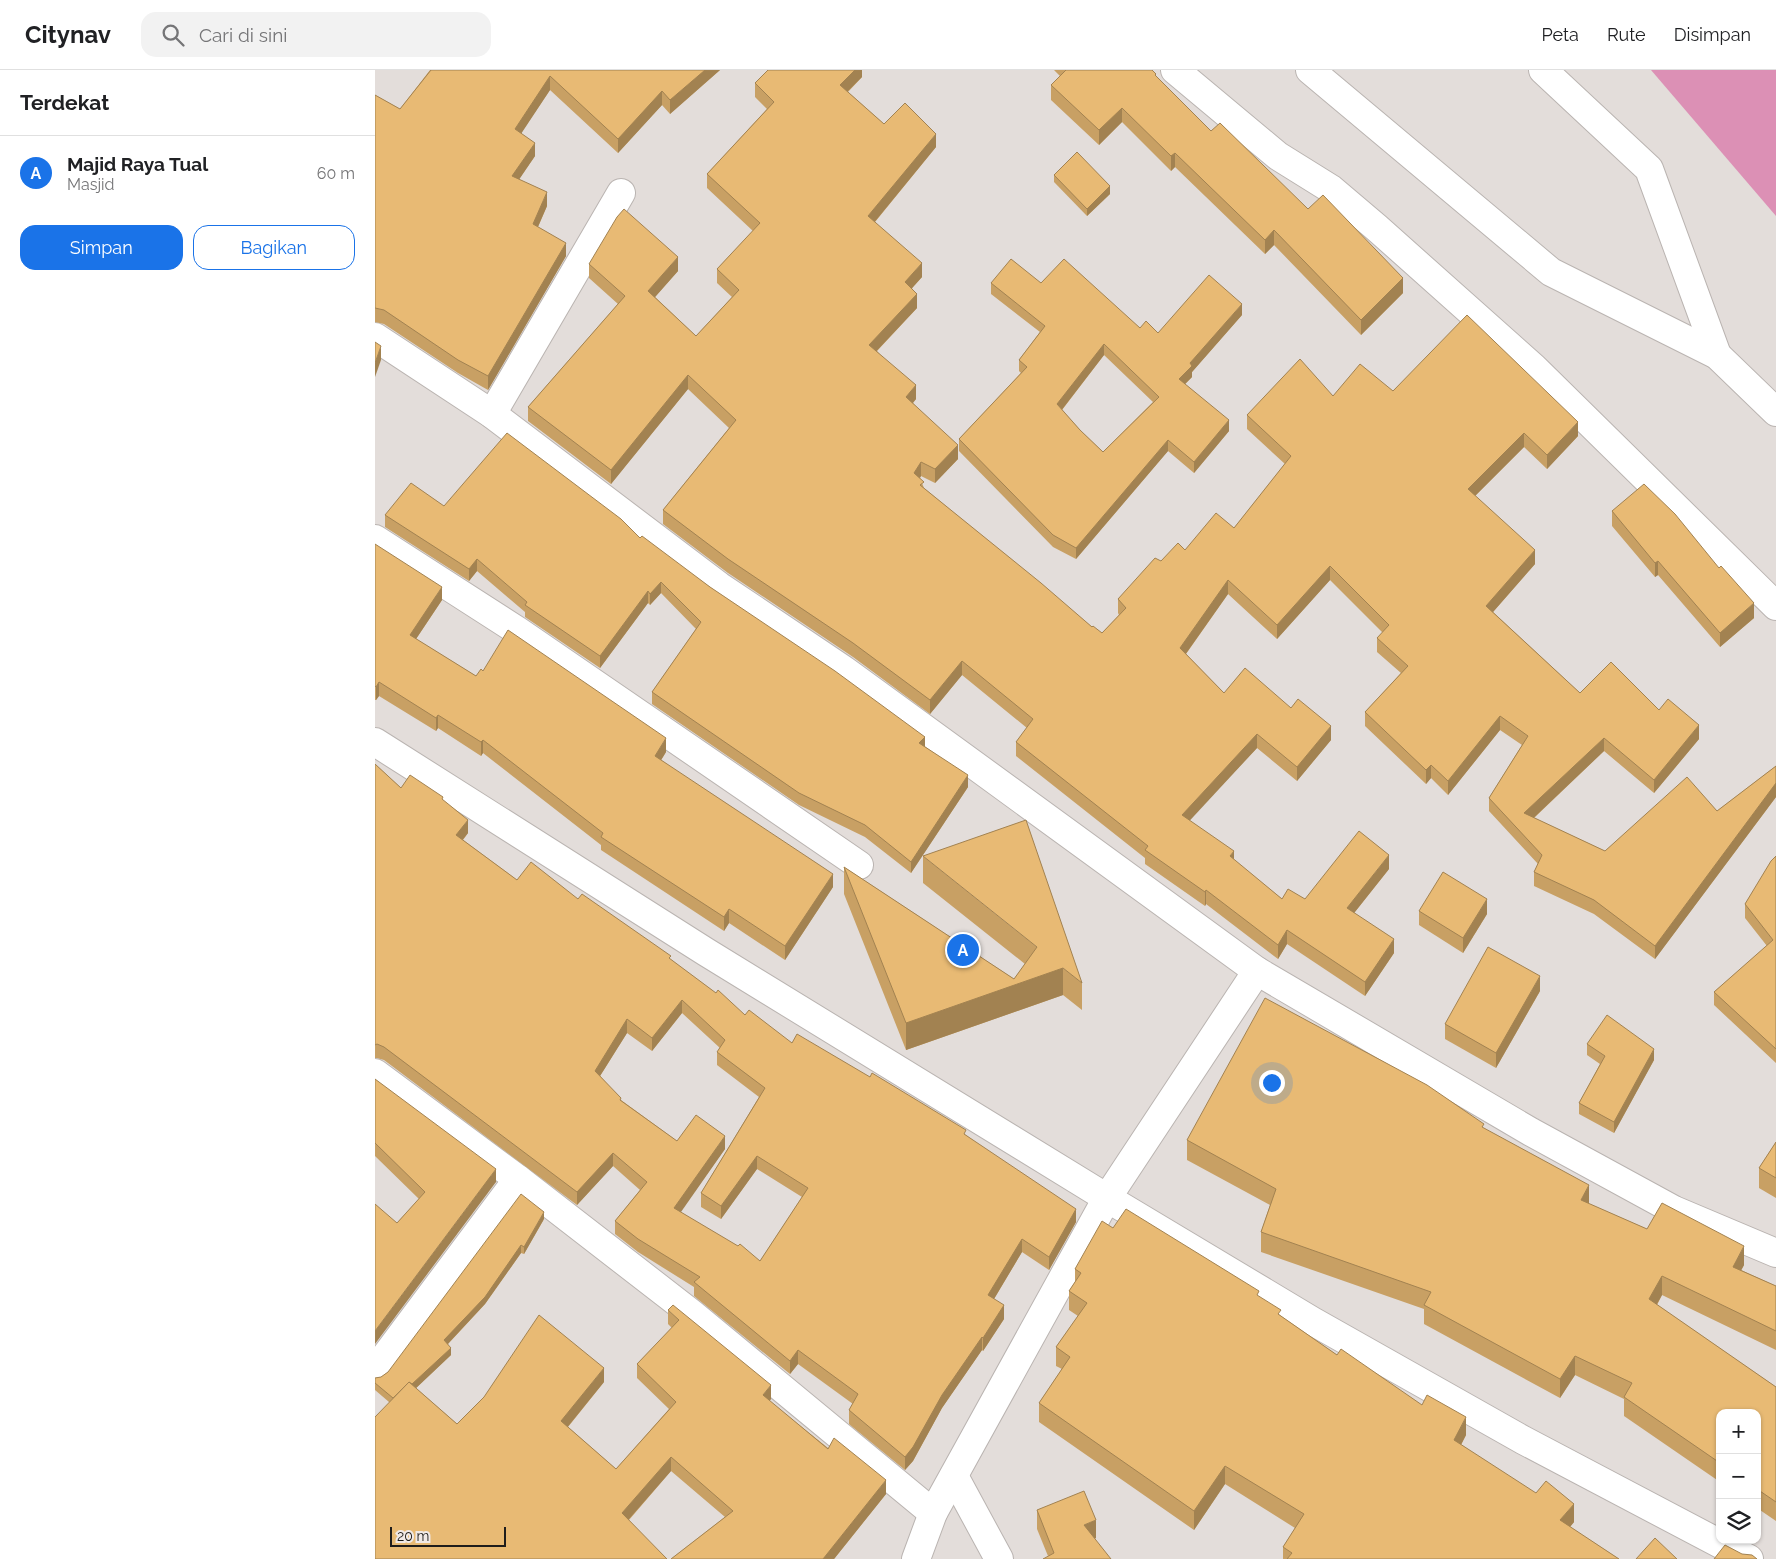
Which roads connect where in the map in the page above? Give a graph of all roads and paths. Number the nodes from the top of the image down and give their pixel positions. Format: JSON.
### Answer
{"nodes":[{"id":1,"x":1175,"y":70,"type":"edge"},
{"id":2,"x":1310,"y":70,"type":"edge"},
{"id":3,"x":1543,"y":70,"type":"edge"},
{"id":4,"x":621,"y":193,"type":"dead end"},
{"id":5,"x":375,"y":336,"type":"edge"},
{"id":6,"x":1717,"y":355,"type":"junction"},
{"id":7,"x":1776,"y":412,"type":"edge"},
{"id":8,"x":492,"y":414,"type":"junction"},
{"id":9,"x":375,"y":539,"type":"edge"},
{"id":10,"x":1776,"y":606,"type":"edge"},
{"id":11,"x":375,"y":742,"type":"edge"},
{"id":12,"x":859,"y":865,"type":"dead end"},
{"id":13,"x":1257,"y":972,"type":"junction"},
{"id":14,"x":375,"y":1073,"type":"edge"},
{"id":15,"x":518,"y":1178,"type":"junction"},
{"id":16,"x":1107,"y":1198,"type":"junction"},
{"id":17,"x":1776,"y":1253,"type":"edge"},
{"id":18,"x":375,"y":1370,"type":"edge"},
{"id":19,"x":954,"y":1476,"type":"junction"},
{"id":20,"x":933,"y":1512,"type":"junction"},
{"id":21,"x":916,"y":1559,"type":"edge"},
{"id":22,"x":999,"y":1559,"type":"edge"},
{"id":23,"x":1749,"y":1559,"type":"edge"}],
"edges":[{"from":1,"to":10,"type":"main road"},
{"from":2,"to":6,"type":"main road"},
{"from":3,"to":6,"type":"main road"},
{"from":4,"to":8,"type":"main road"},
{"from":5,"to":8,"type":"main road"},
{"from":6,"to":7,"type":"main road"},
{"from":8,"to":13,"type":"main road"},
{"from":9,"to":12,"type":"main road"},
{"from":11,"to":16,"type":"main road"},
{"from":13,"to":16,"type":"main road"},
{"from":13,"to":17,"type":"main road"},
{"from":14,"to":15,"type":"main road"},
{"from":15,"to":18,"type":"main road"},
{"from":15,"to":20,"type":"main road"},
{"from":16,"to":19,"type":"main road"},
{"from":16,"to":23,"type":"main road"},
{"from":19,"to":20,"type":"main road"},
{"from":19,"to":22,"type":"main road"},
{"from":20,"to":21,"type":"main road"}]}
